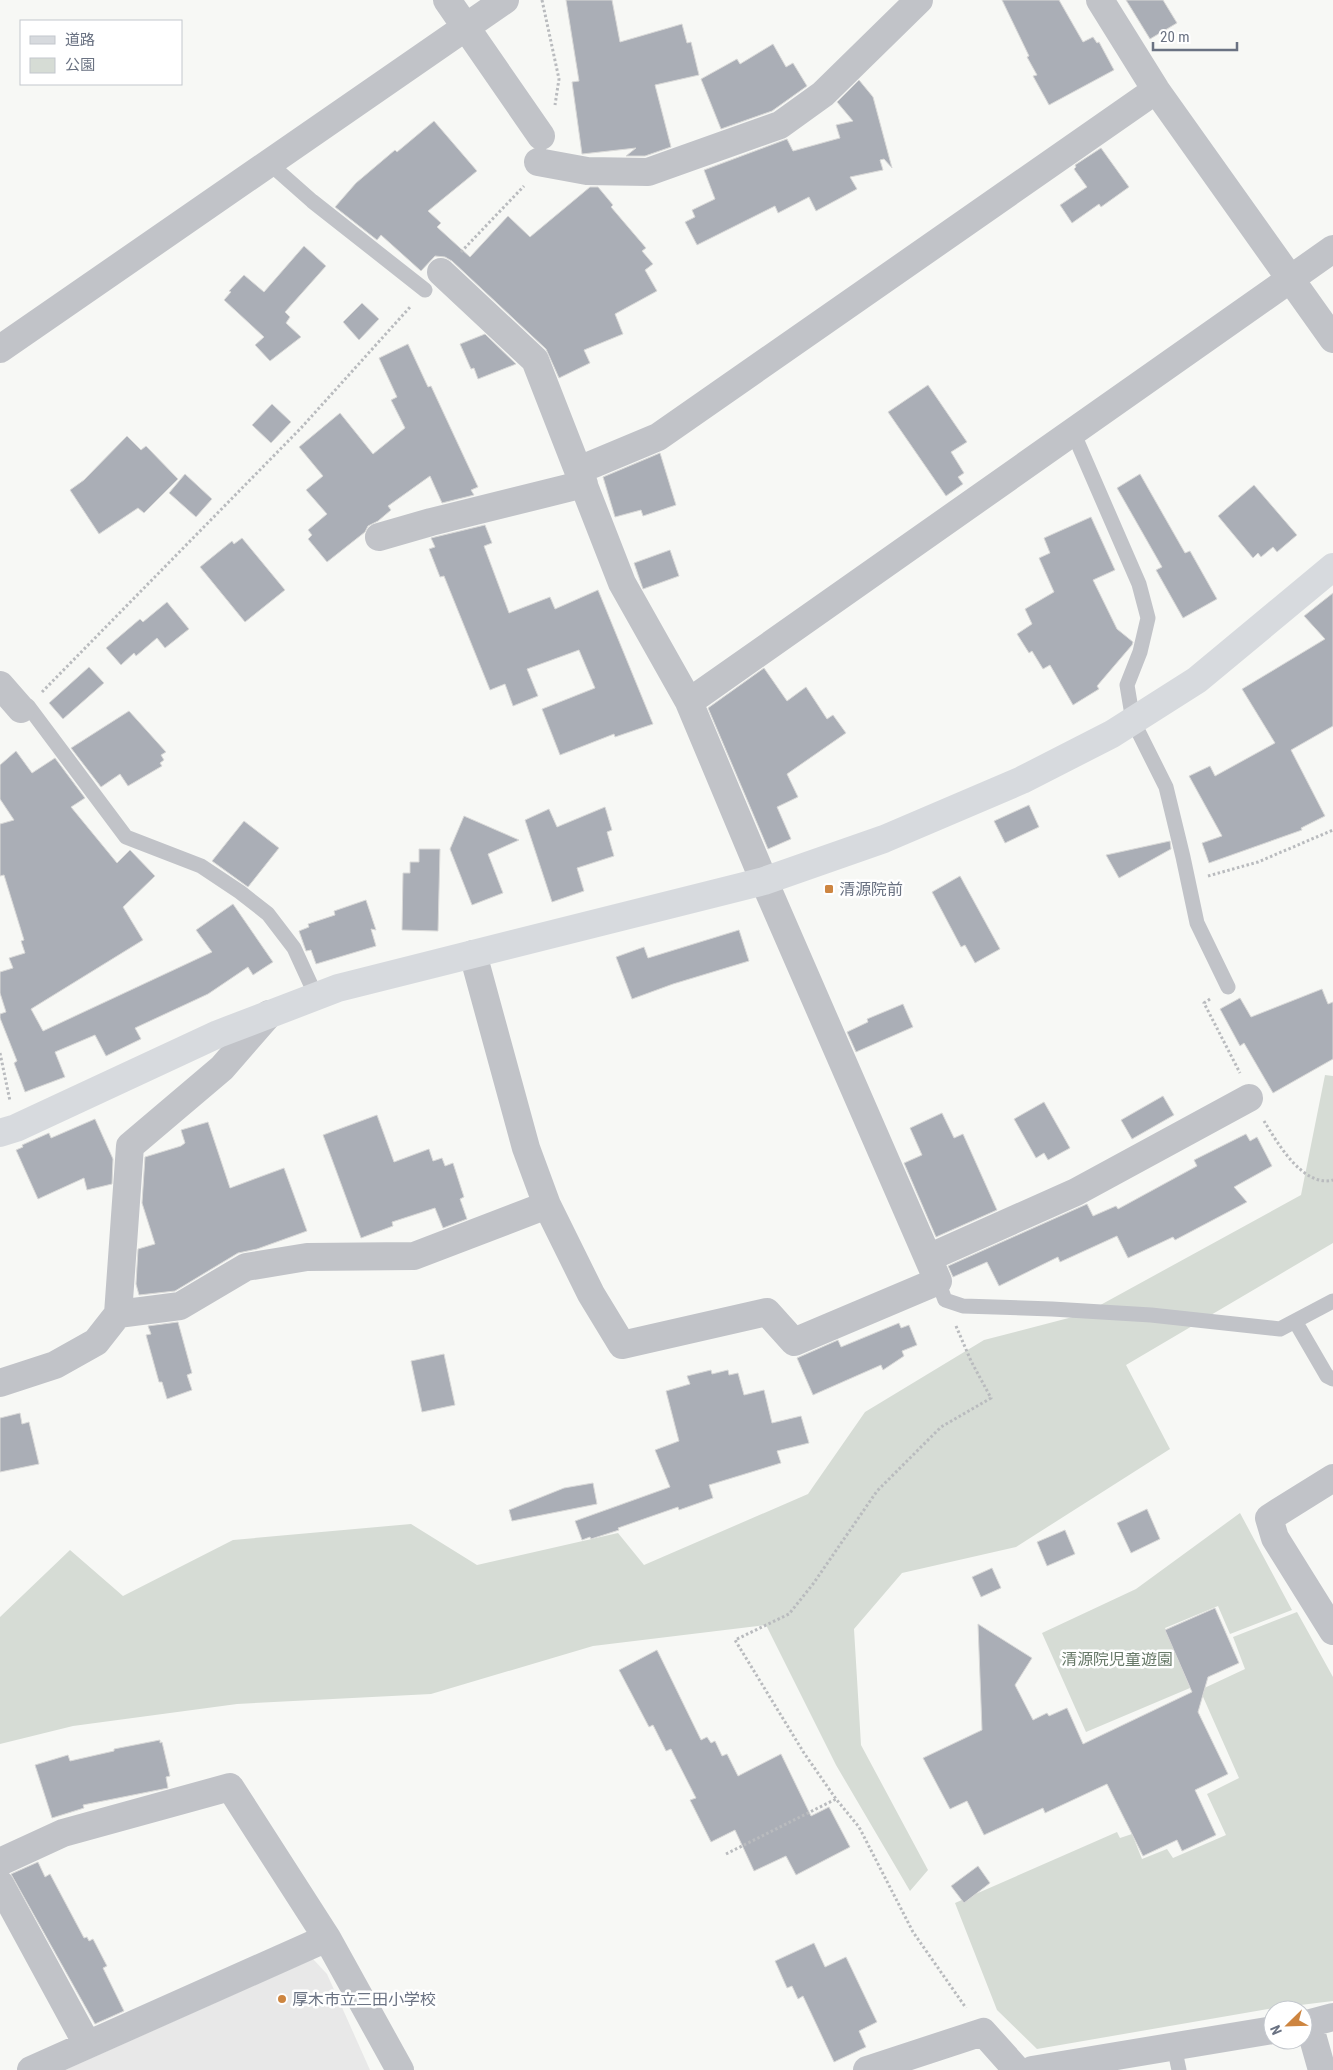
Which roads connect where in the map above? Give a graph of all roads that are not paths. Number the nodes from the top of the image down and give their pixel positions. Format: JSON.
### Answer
{"nodes":[{"id":1,"x":447,"y":0,"type":"edge"},
{"id":2,"x":505,"y":0,"type":"edge"},
{"id":3,"x":919,"y":0,"type":"edge"},
{"id":4,"x":1100,"y":0,"type":"edge"},
{"id":5,"x":465,"y":26,"type":"junction"},
{"id":6,"x":1156,"y":90,"type":"junction"},
{"id":7,"x":269,"y":163,"type":"junction"},
{"id":8,"x":1333,"y":249,"type":"edge"},
{"id":9,"x":1290,"y":279,"type":"junction"},
{"id":10,"x":433,"y":281,"type":"joint"},
{"id":11,"x":1333,"y":339,"type":"edge"},
{"id":12,"x":0,"y":349,"type":"edge"},
{"id":13,"x":1072,"y":432,"type":"junction"},
{"id":14,"x":581,"y":477,"type":"junction"},
{"id":15,"x":379,"y":538,"type":"dead end"},
{"id":16,"x":1332,"y":571,"type":"edge"},
{"id":17,"x":0,"y":685,"type":"edge"},
{"id":18,"x":689,"y":702,"type":"junction"},
{"id":19,"x":25,"y":708,"type":"joint"},
{"id":20,"x":1133,"y":721,"type":"junction"},
{"id":21,"x":764,"y":882,"type":"junction"},
{"id":22,"x":473,"y":954,"type":"junction"},
{"id":23,"x":1228,"y":987,"type":"dead end"},
{"id":24,"x":316,"y":996,"type":"junction"},
{"id":25,"x":269,"y":1014,"type":"junction"},
{"id":26,"x":1249,"y":1098,"type":"dead end"},
{"id":27,"x":8,"y":1131,"type":"edge"},
{"id":28,"x":547,"y":1205,"type":"junction"},
{"id":29,"x":937,"y":1280,"type":"junction"},
{"id":30,"x":1333,"y":1301,"type":"edge"},
{"id":31,"x":118,"y":1314,"type":"junction"},
{"id":32,"x":1295,"y":1321,"type":"junction"},
{"id":33,"x":1333,"y":1379,"type":"edge"},
{"id":34,"x":0,"y":1383,"type":"edge"},
{"id":35,"x":1333,"y":1478,"type":"edge"},
{"id":36,"x":1333,"y":1631,"type":"edge"},
{"id":37,"x":0,"y":1862,"type":"edge"},
{"id":38,"x":0,"y":1884,"type":"edge"},
{"id":39,"x":327,"y":1938,"type":"junction"},
{"id":40,"x":1315,"y":2022,"type":"edge"},
{"id":41,"x":1263,"y":2033,"type":"edge"},
{"id":42,"x":87,"y":2044,"type":"junction"},
{"id":43,"x":1177,"y":2058,"type":"edge"},
{"id":44,"x":31,"y":2070,"type":"edge"},
{"id":45,"x":400,"y":2070,"type":"edge"},
{"id":46,"x":867,"y":2070,"type":"edge"},
{"id":47,"x":1017,"y":2070,"type":"edge"},
{"id":48,"x":1032,"y":2070,"type":"edge"},
{"id":49,"x":1322,"y":2070,"type":"edge"}],
"edges":[{"from":1,"to":5,"type":"street"},
{"from":2,"to":5,"type":"street"},
{"from":3,"to":5,"type":"street"},
{"from":4,"to":6,"type":"street"},
{"from":5,"to":7,"type":"street"},
{"from":6,"to":9,"type":"street"},
{"from":6,"to":14,"type":"street"},
{"from":7,"to":10,"type":"lane"},
{"from":7,"to":12,"type":"street"},
{"from":8,"to":9,"type":"street"},
{"from":9,"to":11,"type":"street"},
{"from":9,"to":13,"type":"street"},
{"from":10,"to":14,"type":"street"},
{"from":13,"to":18,"type":"street"},
{"from":13,"to":20,"type":"lane"},
{"from":14,"to":15,"type":"street"},
{"from":14,"to":18,"type":"street"},
{"from":16,"to":20,"type":"street"},
{"from":17,"to":19,"type":"street"},
{"from":18,"to":21,"type":"street"},
{"from":19,"to":24,"type":"lane"},
{"from":20,"to":21,"type":"street"},
{"from":20,"to":23,"type":"lane"},
{"from":21,"to":22,"type":"street"},
{"from":21,"to":29,"type":"street"},
{"from":22,"to":24,"type":"street"},
{"from":22,"to":28,"type":"street"},
{"from":24,"to":25,"type":"street"},
{"from":25,"to":27,"type":"street"},
{"from":25,"to":31,"type":"street"},
{"from":26,"to":29,"type":"street"},
{"from":28,"to":29,"type":"street"},
{"from":28,"to":31,"type":"street"},
{"from":29,"to":32,"type":"lane"},
{"from":30,"to":32,"type":"lane"},
{"from":31,"to":34,"type":"street"},
{"from":32,"to":33,"type":"lane"},
{"from":35,"to":36,"type":"street"},
{"from":37,"to":39,"type":"street"},
{"from":38,"to":42,"type":"street"},
{"from":39,"to":42,"type":"street"},
{"from":39,"to":45,"type":"street"},
{"from":40,"to":49,"type":"street"},
{"from":41,"to":43,"type":"street"},
{"from":42,"to":44,"type":"street"},
{"from":43,"to":48,"type":"street"},
{"from":46,"to":47,"type":"street"}]}
